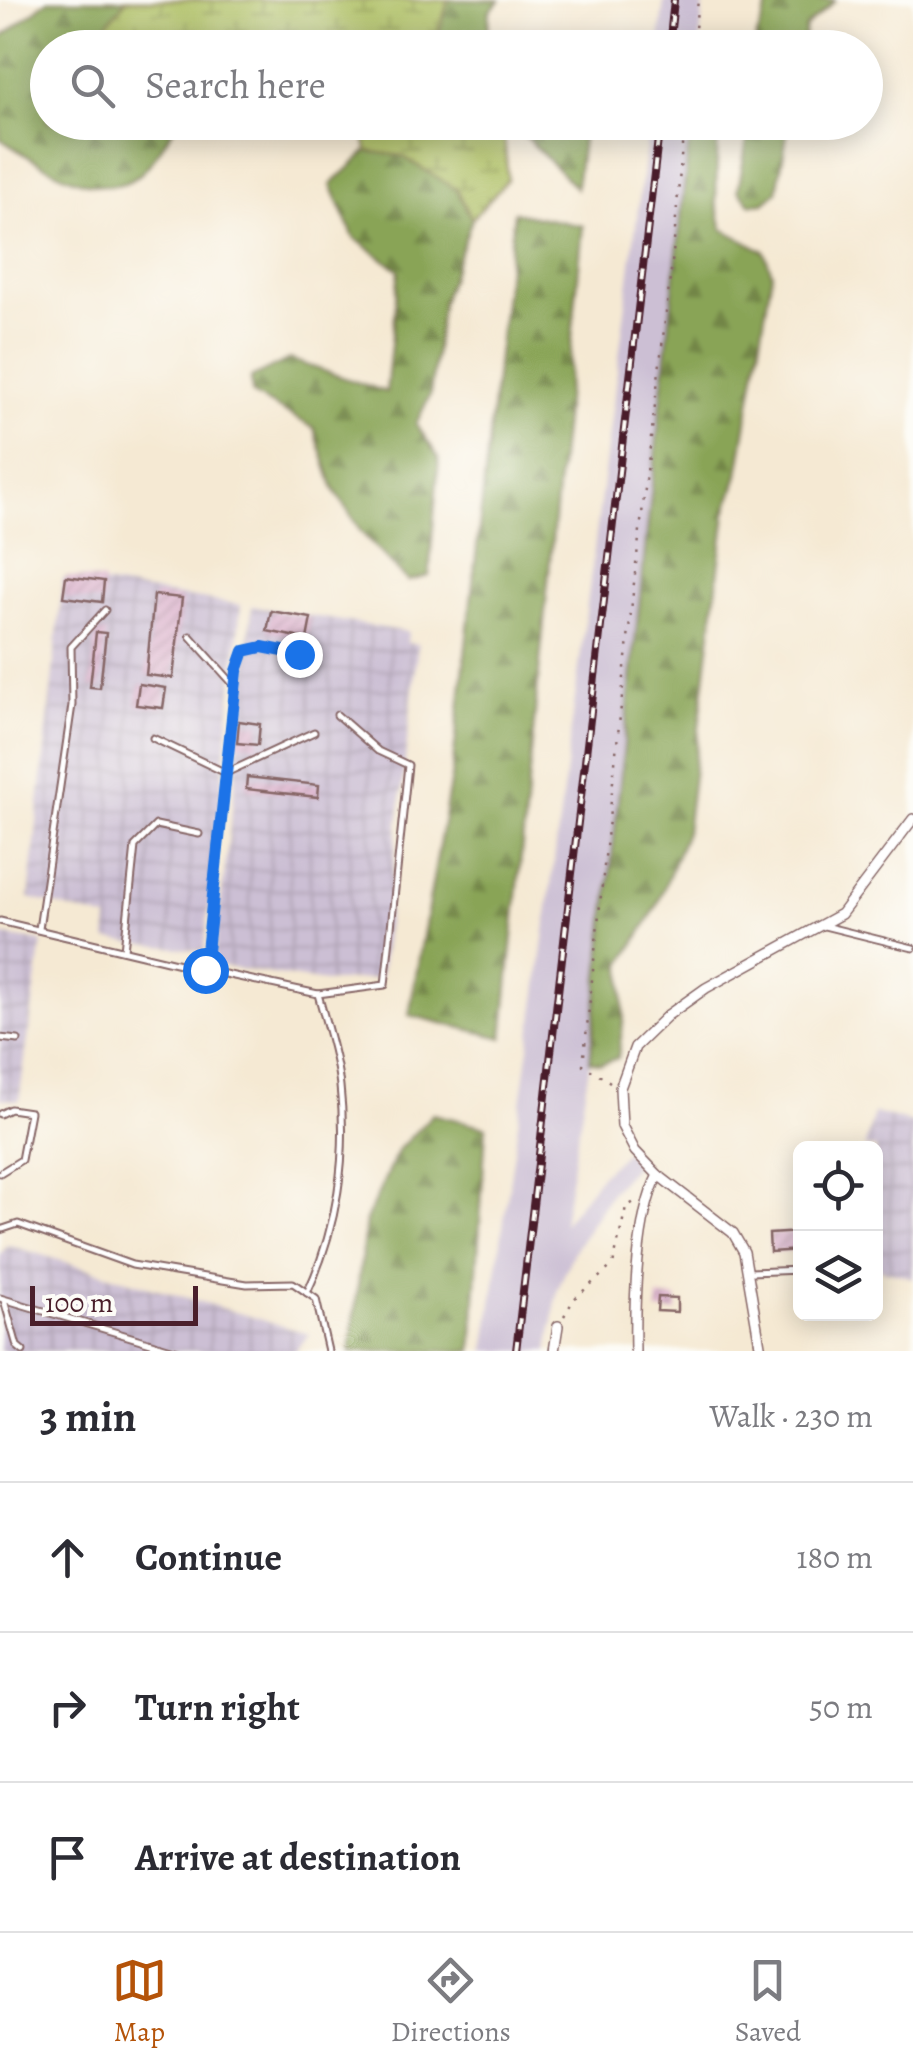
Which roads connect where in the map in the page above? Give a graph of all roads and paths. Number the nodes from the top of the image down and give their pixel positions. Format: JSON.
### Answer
{"nodes":[{"id":1,"x":698,"y":0,"type":"edge"},
{"id":2,"x":695,"y":30,"type":"edge"},
{"id":3,"x":682,"y":140,"type":"edge"},
{"id":4,"x":105,"y":610,"type":"dead end"},
{"id":5,"x":190,"y":636,"type":"dead end"},
{"id":6,"x":299,"y":654,"type":"dead end"},
{"id":7,"x":235,"y":686,"type":"junction"},
{"id":8,"x":336,"y":715,"type":"dead end"},
{"id":9,"x":314,"y":732,"type":"dead end"},
{"id":10,"x":153,"y":738,"type":"dead end"},
{"id":11,"x":226,"y":773,"type":"junction"},
{"id":12,"x":913,"y":819,"type":"edge"},
{"id":13,"x":199,"y":834,"type":"dead end"},
{"id":14,"x":0,"y":921,"type":"edge"},
{"id":15,"x":824,"y":926,"type":"junction"},
{"id":16,"x":40,"y":929,"type":"junction"},
{"id":17,"x":913,"y":948,"type":"edge"},
{"id":18,"x":124,"y":950,"type":"junction"},
{"id":19,"x":205,"y":970,"type":"junction"},
{"id":20,"x":318,"y":994,"type":"junction"},
{"id":21,"x":0,"y":1038,"type":"edge"},
{"id":22,"x":18,"y":1040,"type":"dead end"},
{"id":23,"x":620,"y":1088,"type":"junction"},
{"id":24,"x":0,"y":1114,"type":"edge"},
{"id":25,"x":0,"y":1172,"type":"edge"},
{"id":26,"x":658,"y":1175,"type":"junction"},
{"id":27,"x":649,"y":1193,"type":"junction"},
{"id":28,"x":0,"y":1230,"type":"edge"},
{"id":29,"x":793,"y":1270,"type":"edge"},
{"id":30,"x":750,"y":1272,"type":"junction"},
{"id":31,"x":308,"y":1294,"type":"junction"},
{"id":32,"x":2,"y":1299,"type":"edge"},
{"id":33,"x":558,"y":1326,"type":"joint"},
{"id":34,"x":22,"y":1351,"type":"edge"},
{"id":35,"x":178,"y":1351,"type":"edge"},
{"id":36,"x":328,"y":1351,"type":"edge"},
{"id":37,"x":554,"y":1351,"type":"edge"},
{"id":38,"x":635,"y":1351,"type":"edge"},
{"id":39,"x":760,"y":1351,"type":"edge"}],
"edges":[{"from":1,"to":2,"type":"path"},
{"from":3,"to":23,"type":"path"},
{"from":4,"to":16,"type":"lane"},
{"from":5,"to":7,"type":"lane"},
{"from":6,"to":7,"type":"lane"},
{"from":7,"to":11,"type":"lane"},
{"from":8,"to":20,"type":"lane"},
{"from":9,"to":11,"type":"lane"},
{"from":10,"to":11,"type":"lane"},
{"from":11,"to":19,"type":"lane"},
{"from":12,"to":15,"type":"street"},
{"from":13,"to":18,"type":"lane"},
{"from":14,"to":16,"type":"lane"},
{"from":15,"to":17,"type":"lane"},
{"from":15,"to":23,"type":"street"},
{"from":16,"to":18,"type":"lane"},
{"from":18,"to":19,"type":"lane"},
{"from":19,"to":20,"type":"lane"},
{"from":20,"to":31,"type":"lane"},
{"from":21,"to":22,"type":"lane"},
{"from":23,"to":26,"type":"street"},
{"from":24,"to":25,"type":"lane"},
{"from":26,"to":27,"type":"street"},
{"from":26,"to":30,"type":"street"},
{"from":27,"to":33,"type":"path"},
{"from":27,"to":38,"type":"street"},
{"from":28,"to":31,"type":"lane"},
{"from":29,"to":30,"type":"lane"},
{"from":30,"to":39,"type":"street"},
{"from":31,"to":36,"type":"lane"},
{"from":32,"to":34,"type":"lane"},
{"from":32,"to":35,"type":"lane"},
{"from":33,"to":37,"type":"street"}]}
